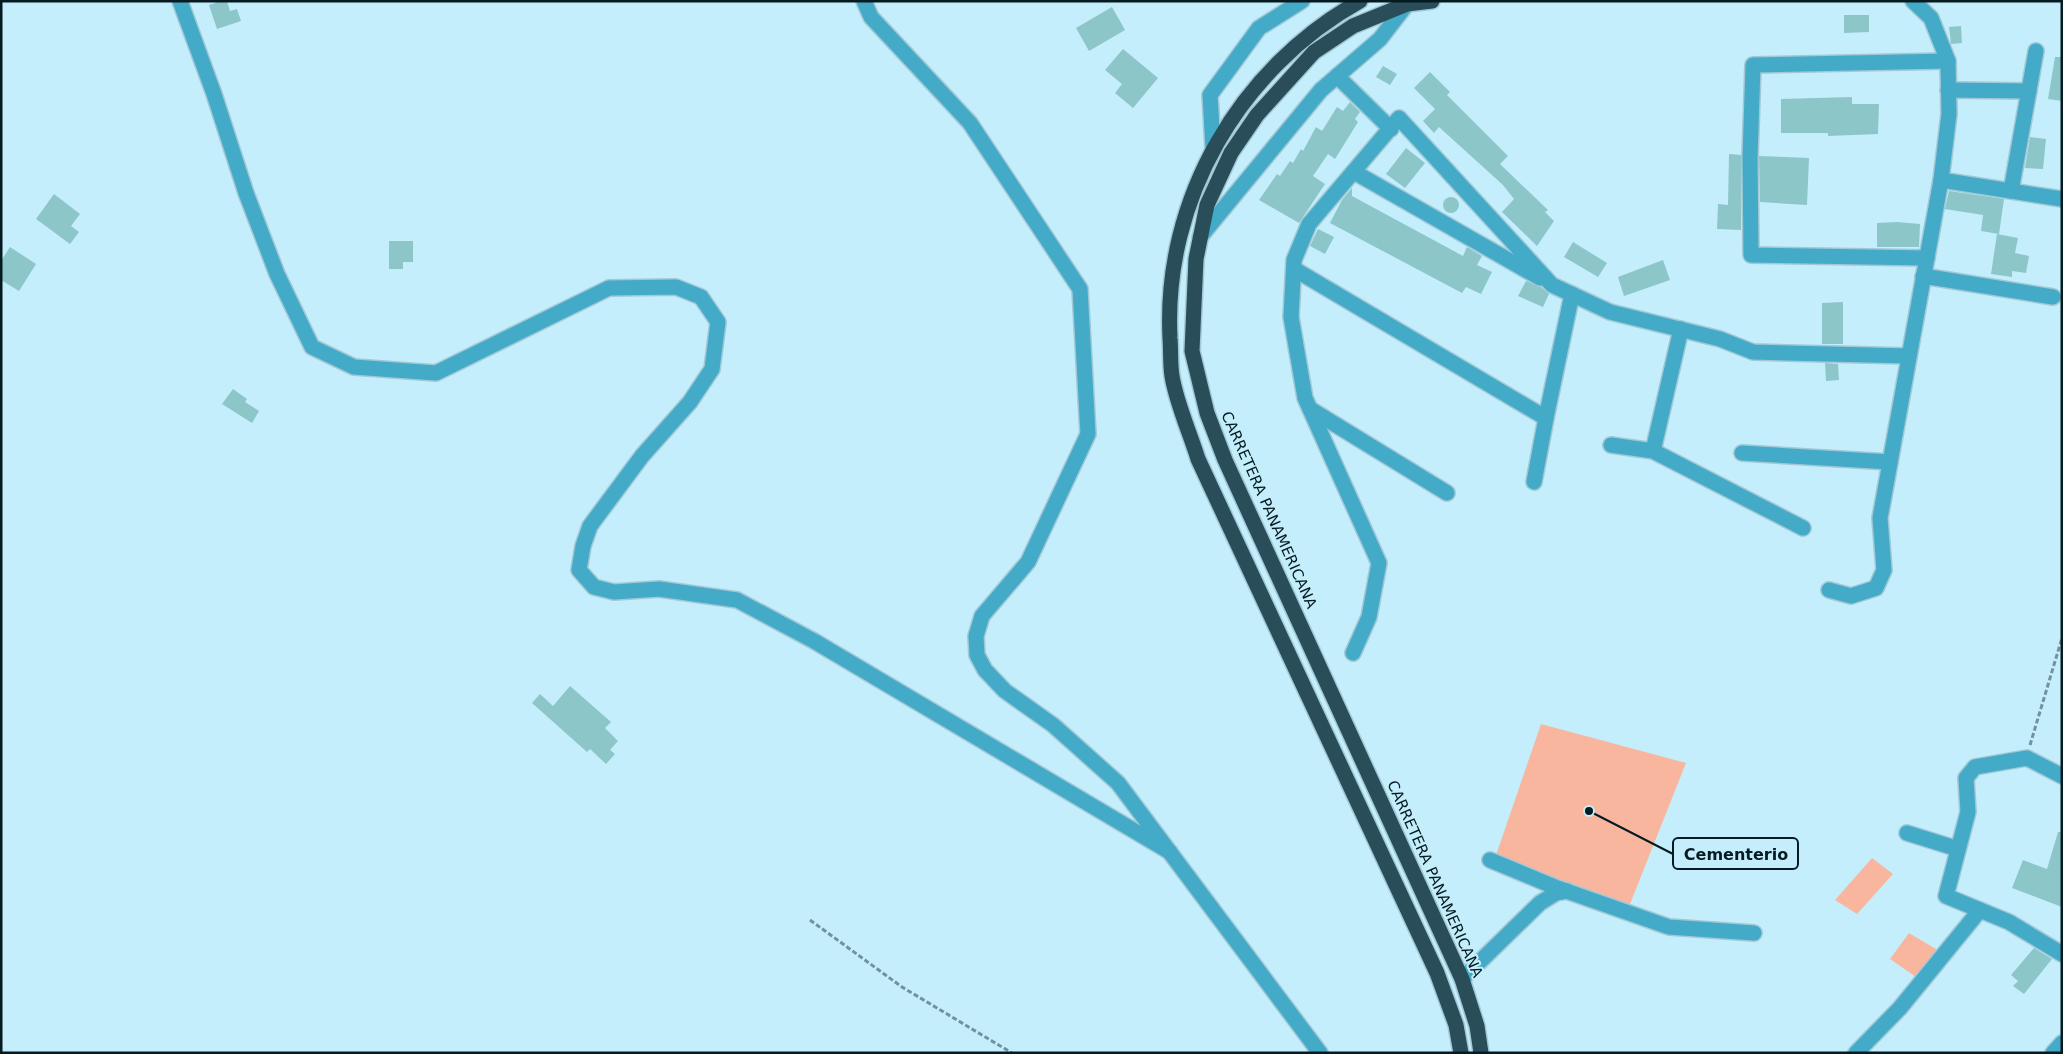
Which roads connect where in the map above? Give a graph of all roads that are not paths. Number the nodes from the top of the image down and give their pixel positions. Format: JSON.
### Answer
{"nodes":[{"id":1,"x":180,"y":1,"type":"edge"},
{"id":2,"x":864,"y":1,"type":"edge"},
{"id":3,"x":1302,"y":1,"type":"edge"},
{"id":4,"x":1360,"y":1,"type":"edge"},
{"id":5,"x":1432,"y":1,"type":"edge"},
{"id":6,"x":1913,"y":1,"type":"edge"},
{"id":7,"x":1407,"y":4,"type":"junction"},
{"id":8,"x":2036,"y":51,"type":"dead end"},
{"id":9,"x":1948,"y":61,"type":"junction"},
{"id":10,"x":1337,"y":76,"type":"junction"},
{"id":11,"x":1948,"y":90,"type":"junction"},
{"id":12,"x":2029,"y":91,"type":"junction"},
{"id":13,"x":1390,"y":129,"type":"junction"},
{"id":14,"x":1213,"y":148,"type":"junction"},
{"id":15,"x":1354,"y":172,"type":"junction"},
{"id":16,"x":1941,"y":180,"type":"junction"},
{"id":17,"x":2011,"y":191,"type":"junction"},
{"id":18,"x":2062,"y":199,"type":"edge"},
{"id":19,"x":1200,"y":237,"type":"junction"},
{"id":20,"x":1926,"y":258,"type":"junction"},
{"id":21,"x":1294,"y":268,"type":"junction"},
{"id":22,"x":1923,"y":276,"type":"junction"},
{"id":23,"x":1552,"y":285,"type":"junction"},
{"id":24,"x":1572,"y":294,"type":"junction"},
{"id":25,"x":2053,"y":297,"type":"dead end"},
{"id":26,"x":1681,"y":329,"type":"junction"},
{"id":27,"x":1909,"y":356,"type":"junction"},
{"id":28,"x":1310,"y":409,"type":"junction"},
{"id":29,"x":1546,"y":418,"type":"junction"},
{"id":30,"x":1611,"y":444,"type":"dead end"},
{"id":31,"x":1652,"y":451,"type":"junction"},
{"id":32,"x":1742,"y":453,"type":"dead end"},
{"id":33,"x":1890,"y":462,"type":"junction"},
{"id":34,"x":1534,"y":482,"type":"dead end"},
{"id":35,"x":1447,"y":493,"type":"dead end"},
{"id":36,"x":1803,"y":528,"type":"dead end"},
{"id":37,"x":1829,"y":590,"type":"dead end"},
{"id":38,"x":1353,"y":653,"type":"dead end"},
{"id":39,"x":2062,"y":776,"type":"edge"},
{"id":40,"x":1907,"y":833,"type":"dead end"},
{"id":41,"x":1958,"y":849,"type":"junction"},
{"id":42,"x":1170,"y":852,"type":"junction"},
{"id":43,"x":1490,"y":860,"type":"dead end"},
{"id":44,"x":1567,"y":892,"type":"junction"},
{"id":45,"x":1980,"y":910,"type":"junction"},
{"id":46,"x":1754,"y":933,"type":"dead end"},
{"id":47,"x":2062,"y":954,"type":"edge"},
{"id":48,"x":1462,"y":979,"type":"junction"},
{"id":49,"x":2062,"y":1043,"type":"edge"},
{"id":50,"x":1320,"y":1053,"type":"edge"},
{"id":51,"x":1461,"y":1053,"type":"edge"},
{"id":52,"x":1481,"y":1053,"type":"edge"},
{"id":53,"x":1856,"y":1053,"type":"edge"},
{"id":54,"x":2053,"y":1053,"type":"edge"}],
"edges":[{"from":1,"to":42,"type":"street"},
{"from":2,"to":42,"type":"street"},
{"from":3,"to":14,"type":"street"},
{"from":4,"to":14,"type":"highway"},
{"from":5,"to":7,"type":"highway","name":"CARRETERA PANAMERICANA"},
{"from":6,"to":9,"type":"street"},
{"from":7,"to":10,"type":"street"},
{"from":7,"to":19,"type":"highway","name":"CARRETERA PANAMERICANA"},
{"from":8,"to":12,"type":"street"},
{"from":9,"to":11,"type":"street"},
{"from":9,"to":20,"type":"street"},
{"from":10,"to":13,"type":"street"},
{"from":10,"to":19,"type":"street"},
{"from":11,"to":12,"type":"street"},
{"from":11,"to":16,"type":"street"},
{"from":12,"to":17,"type":"street"},
{"from":13,"to":15,"type":"street"},
{"from":13,"to":23,"type":"street"},
{"from":14,"to":51,"type":"highway"},
{"from":15,"to":21,"type":"street"},
{"from":15,"to":23,"type":"street"},
{"from":16,"to":17,"type":"street"},
{"from":16,"to":20,"type":"street"},
{"from":17,"to":18,"type":"street"},
{"from":19,"to":48,"type":"highway","name":"CARRETERA PANAMERICANA"},
{"from":20,"to":22,"type":"street"},
{"from":21,"to":28,"type":"street"},
{"from":21,"to":29,"type":"street"},
{"from":22,"to":25,"type":"street"},
{"from":22,"to":27,"type":"street"},
{"from":23,"to":24,"type":"street"},
{"from":24,"to":26,"type":"street"},
{"from":24,"to":29,"type":"street"},
{"from":26,"to":27,"type":"street"},
{"from":26,"to":31,"type":"street"},
{"from":27,"to":33,"type":"street"},
{"from":28,"to":35,"type":"street"},
{"from":28,"to":38,"type":"street"},
{"from":29,"to":34,"type":"street"},
{"from":30,"to":31,"type":"street"},
{"from":31,"to":36,"type":"street"},
{"from":32,"to":33,"type":"street"},
{"from":33,"to":37,"type":"street"},
{"from":39,"to":41,"type":"street"},
{"from":40,"to":41,"type":"street"},
{"from":41,"to":45,"type":"street"},
{"from":42,"to":50,"type":"street"},
{"from":43,"to":44,"type":"street"},
{"from":44,"to":46,"type":"street"},
{"from":44,"to":48,"type":"street"},
{"from":45,"to":47,"type":"street"},
{"from":45,"to":53,"type":"street"},
{"from":48,"to":52,"type":"highway","name":"CARRETERA PANAMERICANA"},
{"from":49,"to":54,"type":"street"}]}
